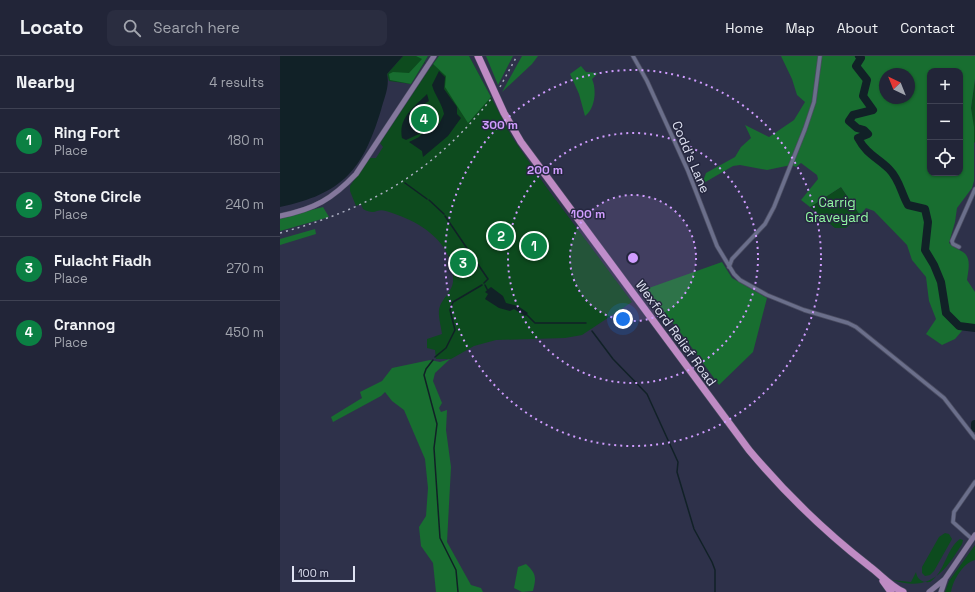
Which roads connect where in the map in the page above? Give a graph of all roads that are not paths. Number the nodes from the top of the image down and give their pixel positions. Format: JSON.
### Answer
{"nodes":[{"id":1,"x":434,"y":56,"type":"edge"},
{"id":2,"x":478,"y":56,"type":"edge"},
{"id":3,"x":633,"y":56,"type":"edge"},
{"id":4,"x":820,"y":56,"type":"edge"},
{"id":5,"x":975,"y":188,"type":"edge"},
{"id":6,"x":280,"y":216,"type":"edge"},
{"id":7,"x":959,"y":247,"type":"dead end"},
{"id":8,"x":729,"y":267,"type":"junction"},
{"id":9,"x":975,"y":438,"type":"edge"},
{"id":10,"x":975,"y":482,"type":"edge"},
{"id":11,"x":974,"y":537,"type":"edge"},
{"id":12,"x":879,"y":574,"type":"junction"},
{"id":13,"x":945,"y":579,"type":"junction"},
{"id":14,"x":891,"y":592,"type":"edge"},
{"id":15,"x":903,"y":592,"type":"edge"},
{"id":16,"x":929,"y":592,"type":"edge"},
{"id":17,"x":941,"y":592,"type":"edge"}],
"edges":[{"from":1,"to":6,"type":"main road"},
{"from":2,"to":12,"type":"highway","name":"Wexford Relief Road"},
{"from":3,"to":8,"type":"street","name":"Codd's Lane"},
{"from":4,"to":8,"type":"street"},
{"from":5,"to":7,"type":"street"},
{"from":8,"to":9,"type":"street","name":"Codd's Lane"},
{"from":10,"to":11,"type":"street"},
{"from":11,"to":13,"type":"main road"},
{"from":12,"to":14,"type":"highway","name":"Wexford Relief Road"},
{"from":12,"to":15,"type":"highway","name":"Wexford Relief Road"},
{"from":13,"to":16,"type":"main road"},
{"from":13,"to":17,"type":"main road"}]}
